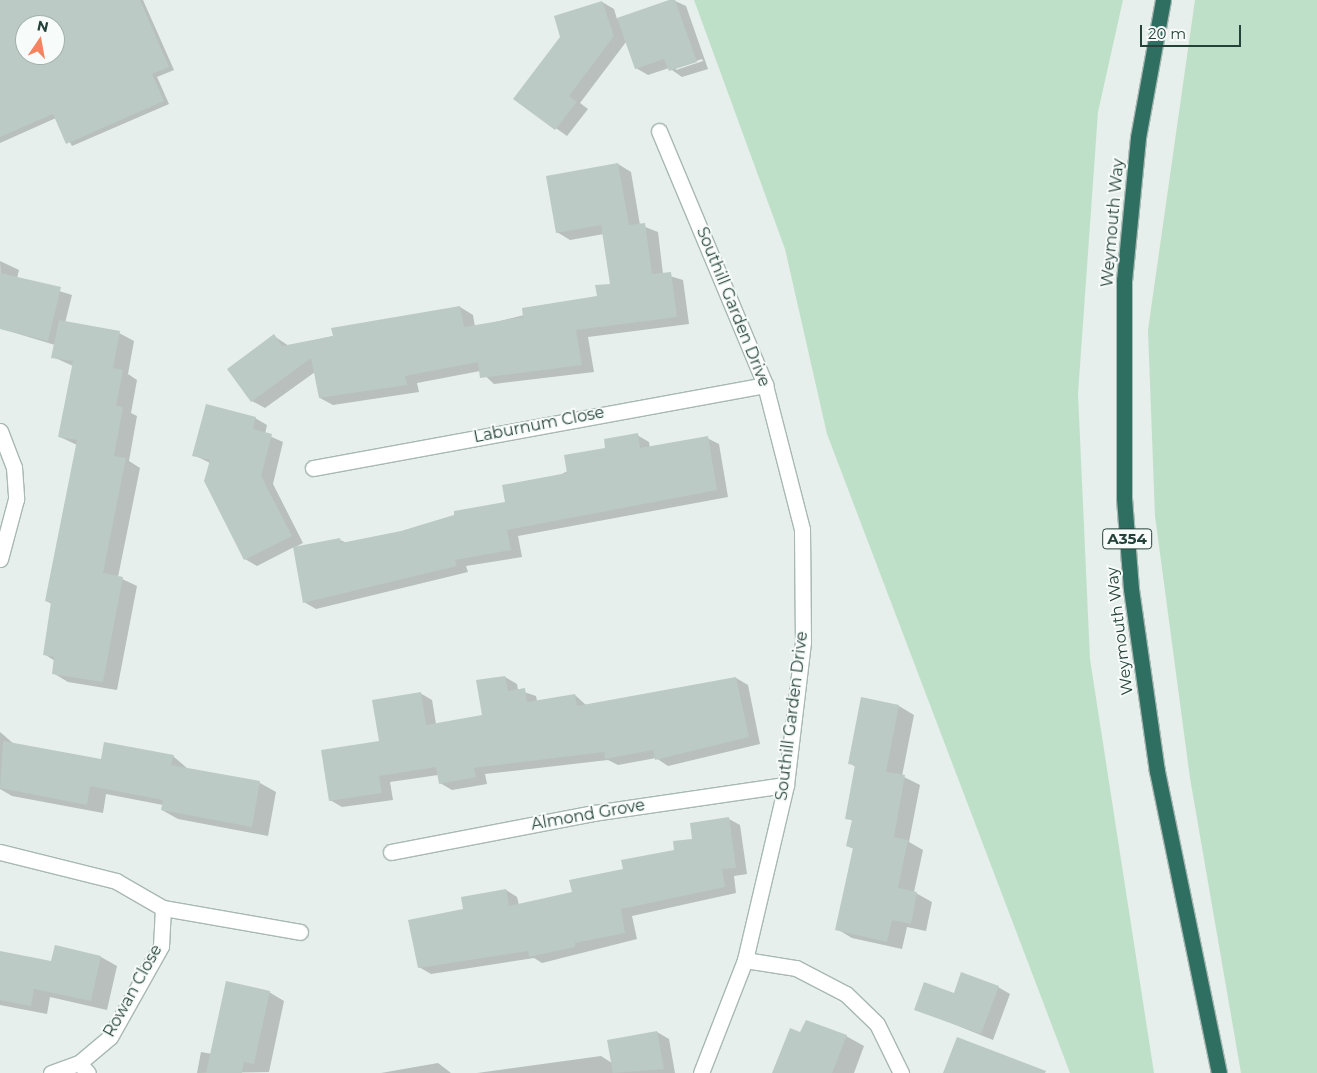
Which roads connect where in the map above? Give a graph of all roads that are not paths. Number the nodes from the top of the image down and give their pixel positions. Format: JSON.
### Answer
{"nodes":[{"id":1,"x":1162,"y":0,"type":"edge"},
{"id":2,"x":659,"y":131,"type":"dead end"},
{"id":3,"x":765,"y":385,"type":"junction"},
{"id":4,"x":0,"y":431,"type":"edge"},
{"id":5,"x":313,"y":468,"type":"dead end"},
{"id":6,"x":0,"y":559,"type":"edge"},
{"id":7,"x":786,"y":785,"type":"junction"},
{"id":8,"x":0,"y":852,"type":"edge"},
{"id":9,"x":391,"y":852,"type":"dead end"},
{"id":10,"x":163,"y":908,"type":"junction"},
{"id":11,"x":300,"y":932,"type":"dead end"},
{"id":12,"x":745,"y":960,"type":"junction"},
{"id":13,"x":84,"y":1068,"type":"edge"},
{"id":14,"x":51,"y":1073,"type":"edge"},
{"id":15,"x":701,"y":1073,"type":"edge"},
{"id":16,"x":901,"y":1073,"type":"edge"},
{"id":17,"x":1219,"y":1073,"type":"edge"}],
"edges":[{"from":1,"to":17,"type":"highway","name":"Weymouth Way","number":"A354"},
{"from":2,"to":3,"type":"street","name":"Southill Garden Drive"},
{"from":3,"to":5,"type":"street","name":"Laburnum Close"},
{"from":3,"to":7,"type":"street","name":"Southill Garden Drive"},
{"from":4,"to":6,"type":"street"},
{"from":7,"to":9,"type":"street","name":"Almond Grove"},
{"from":7,"to":12,"type":"street","name":"Southill Garden Drive"},
{"from":8,"to":10,"type":"street"},
{"from":10,"to":11,"type":"street"},
{"from":10,"to":13,"type":"street","name":"Rowan Close"},
{"from":12,"to":15,"type":"street","name":"Southill Garden Drive"},
{"from":12,"to":16,"type":"street"},
{"from":13,"to":14,"type":"street","name":"Rowan Close"}]}
